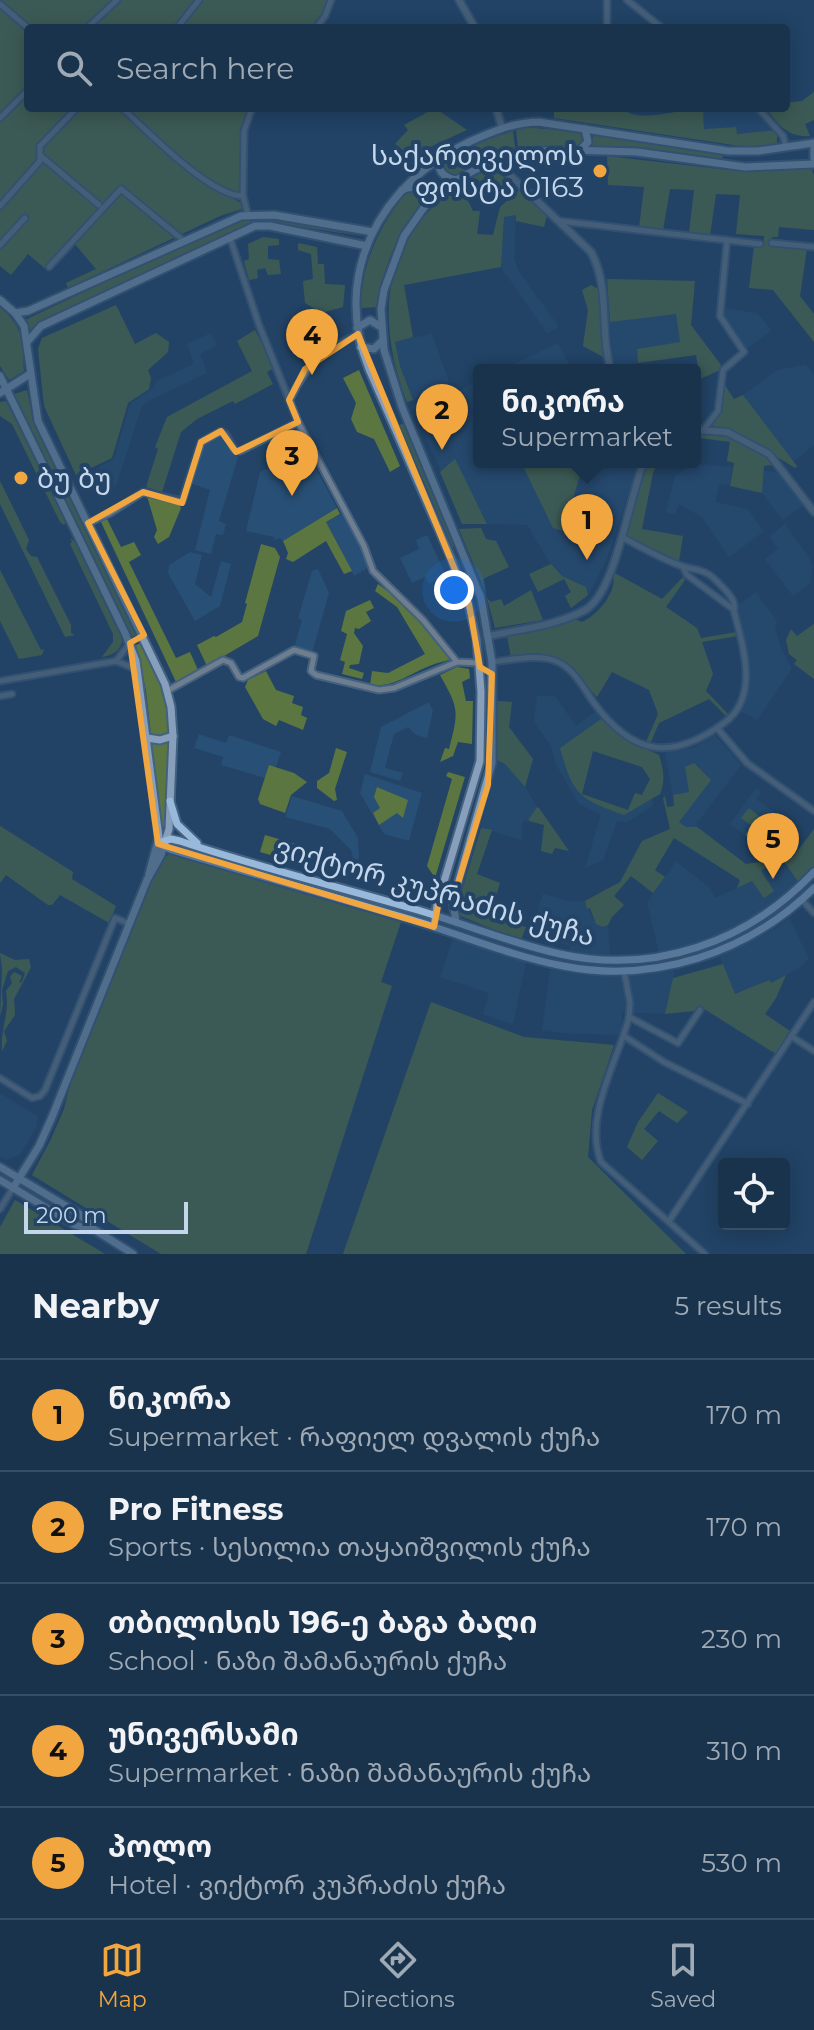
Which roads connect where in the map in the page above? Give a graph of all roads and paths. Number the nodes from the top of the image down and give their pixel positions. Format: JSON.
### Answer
{"nodes":[{"id":1,"x":117,"y":0,"type":"edge"},
{"id":2,"x":199,"y":0,"type":"edge"},
{"id":3,"x":331,"y":0,"type":"edge"},
{"id":4,"x":459,"y":0,"type":"edge"},
{"id":5,"x":607,"y":0,"type":"edge"},
{"id":6,"x":627,"y":0,"type":"edge"},
{"id":7,"x":0,"y":4,"type":"edge"},
{"id":8,"x":91,"y":24,"type":"edge"},
{"id":9,"x":180,"y":24,"type":"edge"},
{"id":10,"x":319,"y":24,"type":"edge"},
{"id":11,"x":473,"y":24,"type":"edge"},
{"id":12,"x":607,"y":24,"type":"edge"},
{"id":13,"x":657,"y":24,"type":"edge"},
{"id":14,"x":24,"y":25,"type":"edge"},
{"id":15,"x":24,"y":94,"type":"edge"},
{"id":16,"x":73,"y":112,"type":"edge"},
{"id":17,"x":127,"y":112,"type":"edge"},
{"id":18,"x":251,"y":112,"type":"edge"},
{"id":19,"x":497,"y":112,"type":"edge"},
{"id":20,"x":762,"y":112,"type":"edge"},
{"id":21,"x":0,"y":118,"type":"edge"},
{"id":22,"x":502,"y":128,"type":"junction"},
{"id":23,"x":585,"y":129,"type":"junction"},
{"id":24,"x":814,"y":144,"type":"edge"},
{"id":25,"x":786,"y":147,"type":"junction"},
{"id":26,"x":579,"y":150,"type":"junction"},
{"id":27,"x":728,"y":151,"type":"junction"},
{"id":28,"x":441,"y":156,"type":"junction"},
{"id":29,"x":42,"y":157,"type":"junction"},
{"id":30,"x":494,"y":160,"type":"junction"},
{"id":31,"x":814,"y":161,"type":"edge"},
{"id":32,"x":726,"y":165,"type":"junction"},
{"id":33,"x":456,"y":180,"type":"junction"},
{"id":34,"x":401,"y":190,"type":"junction"},
{"id":35,"x":243,"y":196,"type":"junction"},
{"id":36,"x":99,"y":205,"type":"dead end"},
{"id":37,"x":0,"y":206,"type":"edge"},
{"id":38,"x":425,"y":206,"type":"junction"},
{"id":39,"x":248,"y":215,"type":"junction"},
{"id":40,"x":25,"y":218,"type":"dead end"},
{"id":41,"x":560,"y":221,"type":"junction"},
{"id":42,"x":373,"y":232,"type":"junction"},
{"id":43,"x":230,"y":238,"type":"junction"},
{"id":44,"x":183,"y":240,"type":"junction"},
{"id":45,"x":727,"y":240,"type":"junction"},
{"id":46,"x":772,"y":243,"type":"dead end"},
{"id":47,"x":760,"y":244,"type":"dead end"},
{"id":48,"x":0,"y":245,"type":"edge"},
{"id":49,"x":367,"y":246,"type":"junction"},
{"id":50,"x":814,"y":247,"type":"edge"},
{"id":51,"x":49,"y":267,"type":"dead end"},
{"id":52,"x":0,"y":300,"type":"edge"},
{"id":53,"x":15,"y":313,"type":"junction"},
{"id":54,"x":381,"y":327,"type":"junction"},
{"id":55,"x":357,"y":332,"type":"junction"},
{"id":56,"x":383,"y":340,"type":"junction"},
{"id":57,"x":27,"y":343,"type":"junction"},
{"id":58,"x":361,"y":346,"type":"junction"},
{"id":59,"x":610,"y":364,"type":"edge"},
{"id":60,"x":30,"y":374,"type":"junction"},
{"id":61,"x":0,"y":376,"type":"edge"},
{"id":62,"x":4,"y":391,"type":"edge"},
{"id":63,"x":289,"y":400,"type":"junction"},
{"id":64,"x":298,"y":422,"type":"junction"},
{"id":65,"x":701,"y":429,"type":"edge"},
{"id":66,"x":704,"y":429,"type":"junction"},
{"id":67,"x":642,"y":468,"type":"edge"},
{"id":68,"x":814,"y":512,"type":"edge"},
{"id":69,"x":88,"y":523,"type":"junction"},
{"id":70,"x":621,"y":537,"type":"junction"},
{"id":71,"x":460,"y":544,"type":"junction"},
{"id":72,"x":448,"y":549,"type":"junction"},
{"id":73,"x":467,"y":561,"type":"junction"},
{"id":74,"x":454,"y":565,"type":"junction"},
{"id":75,"x":683,"y":567,"type":"junction"},
{"id":76,"x":733,"y":609,"type":"junction"},
{"id":77,"x":143,"y":636,"type":"junction"},
{"id":78,"x":489,"y":636,"type":"junction"},
{"id":79,"x":130,"y":643,"type":"junction"},
{"id":80,"x":116,"y":661,"type":"junction"},
{"id":81,"x":457,"y":662,"type":"junction"},
{"id":82,"x":492,"y":662,"type":"junction"},
{"id":83,"x":480,"y":667,"type":"junction"},
{"id":84,"x":138,"y":670,"type":"junction"},
{"id":85,"x":492,"y":674,"type":"junction"},
{"id":86,"x":0,"y":681,"type":"edge"},
{"id":87,"x":167,"y":691,"type":"junction"},
{"id":88,"x":12,"y":694,"type":"dead end"},
{"id":89,"x":0,"y":696,"type":"edge"},
{"id":90,"x":717,"y":728,"type":"junction"},
{"id":91,"x":173,"y":736,"type":"junction"},
{"id":92,"x":147,"y":738,"type":"junction"},
{"id":93,"x":170,"y":801,"type":"junction"},
{"id":94,"x":814,"y":811,"type":"edge"},
{"id":95,"x":163,"y":843,"type":"junction"},
{"id":96,"x":209,"y":850,"type":"junction"},
{"id":97,"x":814,"y":873,"type":"edge"},
{"id":98,"x":444,"y":883,"type":"junction"},
{"id":99,"x":457,"y":887,"type":"junction"},
{"id":100,"x":814,"y":888,"type":"edge"},
{"id":101,"x":802,"y":900,"type":"junction"},
{"id":102,"x":814,"y":913,"type":"edge"},
{"id":103,"x":435,"y":915,"type":"junction"},
{"id":104,"x":456,"y":922,"type":"junction"},
{"id":105,"x":754,"y":922,"type":"junction"},
{"id":106,"x":130,"y":924,"type":"junction"},
{"id":107,"x":434,"y":927,"type":"junction"},
{"id":108,"x":760,"y":930,"type":"junction"},
{"id":109,"x":516,"y":942,"type":"junction"},
{"id":110,"x":511,"y":952,"type":"junction"},
{"id":111,"x":624,"y":971,"type":"junction"},
{"id":112,"x":814,"y":1002,"type":"edge"},
{"id":113,"x":700,"y":1010,"type":"dead end"},
{"id":114,"x":629,"y":1017,"type":"junction"},
{"id":115,"x":624,"y":1036,"type":"junction"},
{"id":116,"x":791,"y":1036,"type":"junction"},
{"id":117,"x":814,"y":1051,"type":"edge"},
{"id":118,"x":0,"y":1078,"type":"edge"},
{"id":119,"x":748,"y":1104,"type":"junction"},
{"id":120,"x":0,"y":1167,"type":"edge"},
{"id":121,"x":19,"y":1178,"type":"junction"},
{"id":122,"x":0,"y":1180,"type":"edge"},
{"id":123,"x":13,"y":1188,"type":"junction"},
{"id":124,"x":0,"y":1209,"type":"edge"},
{"id":125,"x":669,"y":1221,"type":"junction"},
{"id":126,"x":95,"y":1230,"type":"junction"},
{"id":127,"x":133,"y":1254,"type":"edge"},
{"id":128,"x":705,"y":1254,"type":"edge"}],
"edges":[{"from":1,"to":8,"type":"street"},
{"from":2,"to":9,"type":"street"},
{"from":3,"to":10,"type":"street"},
{"from":4,"to":11,"type":"street"},
{"from":5,"to":12,"type":"street"},
{"from":6,"to":13,"type":"street"},
{"from":7,"to":14,"type":"street"},
{"from":15,"to":21,"type":"street"},
{"from":16,"to":29,"type":"street"},
{"from":17,"to":35,"type":"street"},
{"from":18,"to":35,"type":"street"},
{"from":19,"to":22,"type":"street"},
{"from":20,"to":25,"type":"street"},
{"from":22,"to":23,"type":"main road"},
{"from":22,"to":28,"type":"main road"},
{"from":23,"to":26,"type":"main road"},
{"from":23,"to":27,"type":"main road"},
{"from":24,"to":25,"type":"main road"},
{"from":24,"to":31,"type":"main road"},
{"from":25,"to":27,"type":"main road"},
{"from":26,"to":30,"type":"main road"},
{"from":26,"to":32,"type":"main road"},
{"from":27,"to":32,"type":"main road"},
{"from":28,"to":33,"type":"main road"},
{"from":28,"to":34,"type":"main road"},
{"from":29,"to":36,"type":"street"},
{"from":29,"to":37,"type":"street"},
{"from":30,"to":33,"type":"main road"},
{"from":30,"to":41,"type":"street"},
{"from":31,"to":32,"type":"main road"},
{"from":33,"to":38,"type":"main road"},
{"from":34,"to":38,"type":"main road"},
{"from":34,"to":42,"type":"main road"},
{"from":35,"to":39,"type":"street"},
{"from":38,"to":54,"type":"main road"},
{"from":39,"to":42,"type":"main road"},
{"from":39,"to":44,"type":"main road"},
{"from":40,"to":48,"type":"street"},
{"from":41,"to":45,"type":"street"},
{"from":41,"to":59,"type":"street"},
{"from":42,"to":49,"type":"main road"},
{"from":43,"to":49,"type":"main road"},
{"from":43,"to":57,"type":"main road"},
{"from":43,"to":63,"type":"street"},
{"from":44,"to":51,"type":"street"},
{"from":44,"to":53,"type":"main road"},
{"from":45,"to":47,"type":"street"},
{"from":45,"to":66,"type":"street"},
{"from":46,"to":50,"type":"street"},
{"from":49,"to":55,"type":"main road"},
{"from":52,"to":53,"type":"main road"},
{"from":53,"to":57,"type":"main road"},
{"from":54,"to":55,"type":"main road"},
{"from":54,"to":56,"type":"main road"},
{"from":55,"to":58,"type":"main road"},
{"from":55,"to":63,"type":"street"},
{"from":56,"to":58,"type":"main road"},
{"from":56,"to":71,"type":"main road"},
{"from":57,"to":60,"type":"main road"},
{"from":58,"to":72,"type":"main road"},
{"from":60,"to":62,"type":"main road"},
{"from":60,"to":69,"type":"main road"},
{"from":61,"to":62,"type":"main road"},
{"from":62,"to":79,"type":"main road"},
{"from":63,"to":64,"type":"street"},
{"from":64,"to":69,"type":"street"},
{"from":64,"to":81,"type":"street"},
{"from":65,"to":66,"type":"street"},
{"from":66,"to":68,"type":"street"},
{"from":67,"to":70,"type":"street"},
{"from":69,"to":77,"type":"main road"},
{"from":70,"to":75,"type":"street"},
{"from":70,"to":78,"type":"street"},
{"from":71,"to":72,"type":"main road"},
{"from":71,"to":73,"type":"main road"},
{"from":72,"to":74,"type":"main road"},
{"from":73,"to":74,"type":"main road"},
{"from":73,"to":78,"type":"main road"},
{"from":74,"to":83,"type":"main road"},
{"from":75,"to":76,"type":"street"},
{"from":75,"to":76,"type":"street"},
{"from":76,"to":90,"type":"street"},
{"from":77,"to":79,"type":"main road"},
{"from":77,"to":87,"type":"main road"},
{"from":78,"to":82,"type":"main road"},
{"from":79,"to":80,"type":"street"},
{"from":79,"to":84,"type":"main road"},
{"from":80,"to":84,"type":"street"},
{"from":80,"to":86,"type":"street"},
{"from":81,"to":83,"type":"street"},
{"from":81,"to":87,"type":"street"},
{"from":82,"to":83,"type":"main road"},
{"from":82,"to":85,"type":"main road"},
{"from":82,"to":90,"type":"street"},
{"from":83,"to":85,"type":"main road"},
{"from":83,"to":98,"type":"main road"},
{"from":84,"to":92,"type":"main road"},
{"from":85,"to":99,"type":"main road"},
{"from":87,"to":91,"type":"main road"},
{"from":88,"to":89,"type":"street"},
{"from":90,"to":94,"type":"street"},
{"from":91,"to":92,"type":"main road"},
{"from":91,"to":93,"type":"main road"},
{"from":92,"to":95,"type":"main road"},
{"from":93,"to":95,"type":"main road"},
{"from":93,"to":96,"type":"main road"},
{"from":95,"to":96,"type":"main road","name":"ვიქტორ კუპრაძის ქუჩა"},
{"from":95,"to":106,"type":"main road"},
{"from":95,"to":107,"type":"main road","name":"ვიქტორ კუპრაძის ქუჩა"},
{"from":96,"to":103,"type":"main road","name":"ვიქტორ კუპრაძის ქუჩა"},
{"from":97,"to":105,"type":"main road","name":"ვიქტორ კუპრაძის ქუჩა"},
{"from":98,"to":99,"type":"main road"},
{"from":98,"to":103,"type":"main road"},
{"from":99,"to":104,"type":"main road"},
{"from":100,"to":101,"type":"main road","name":"ვიქტორ კუპრაძის ქუჩა"},
{"from":101,"to":102,"type":"street"},
{"from":101,"to":108,"type":"main road","name":"ვიქტორ კუპრაძის ქუჩა"},
{"from":103,"to":104,"type":"main road","name":"ვიქტორ კუპრაძის ქუჩა"},
{"from":103,"to":107,"type":"main road"},
{"from":104,"to":109,"type":"main road","name":"ვიქტორ კუპრაძის ქუჩა"},
{"from":105,"to":108,"type":"main road"},
{"from":105,"to":109,"type":"main road","name":"ვიქტორ კუპრაძის ქუჩა"},
{"from":106,"to":118,"type":"street"},
{"from":106,"to":121,"type":"main road"},
{"from":107,"to":110,"type":"main road","name":"ვიქტორ კუპრაძის ქუჩა"},
{"from":108,"to":111,"type":"main road","name":"ვიქტორ კუპრაძის ქუჩა"},
{"from":109,"to":110,"type":"main road"},
{"from":110,"to":111,"type":"main road","name":"ვიქტორ კუპრაძის ქუჩა"},
{"from":111,"to":114,"type":"street"},
{"from":112,"to":116,"type":"street"},
{"from":113,"to":114,"type":"street"},
{"from":114,"to":115,"type":"street"},
{"from":115,"to":119,"type":"street"},
{"from":115,"to":125,"type":"street"},
{"from":116,"to":117,"type":"street"},
{"from":116,"to":119,"type":"street"},
{"from":119,"to":125,"type":"street"},
{"from":120,"to":121,"type":"main road"},
{"from":121,"to":123,"type":"main road"},
{"from":121,"to":126,"type":"main road"},
{"from":122,"to":123,"type":"main road"},
{"from":123,"to":124,"type":"street"},
{"from":123,"to":126,"type":"main road"},
{"from":125,"to":128,"type":"street"},
{"from":126,"to":127,"type":"main road"}]}
